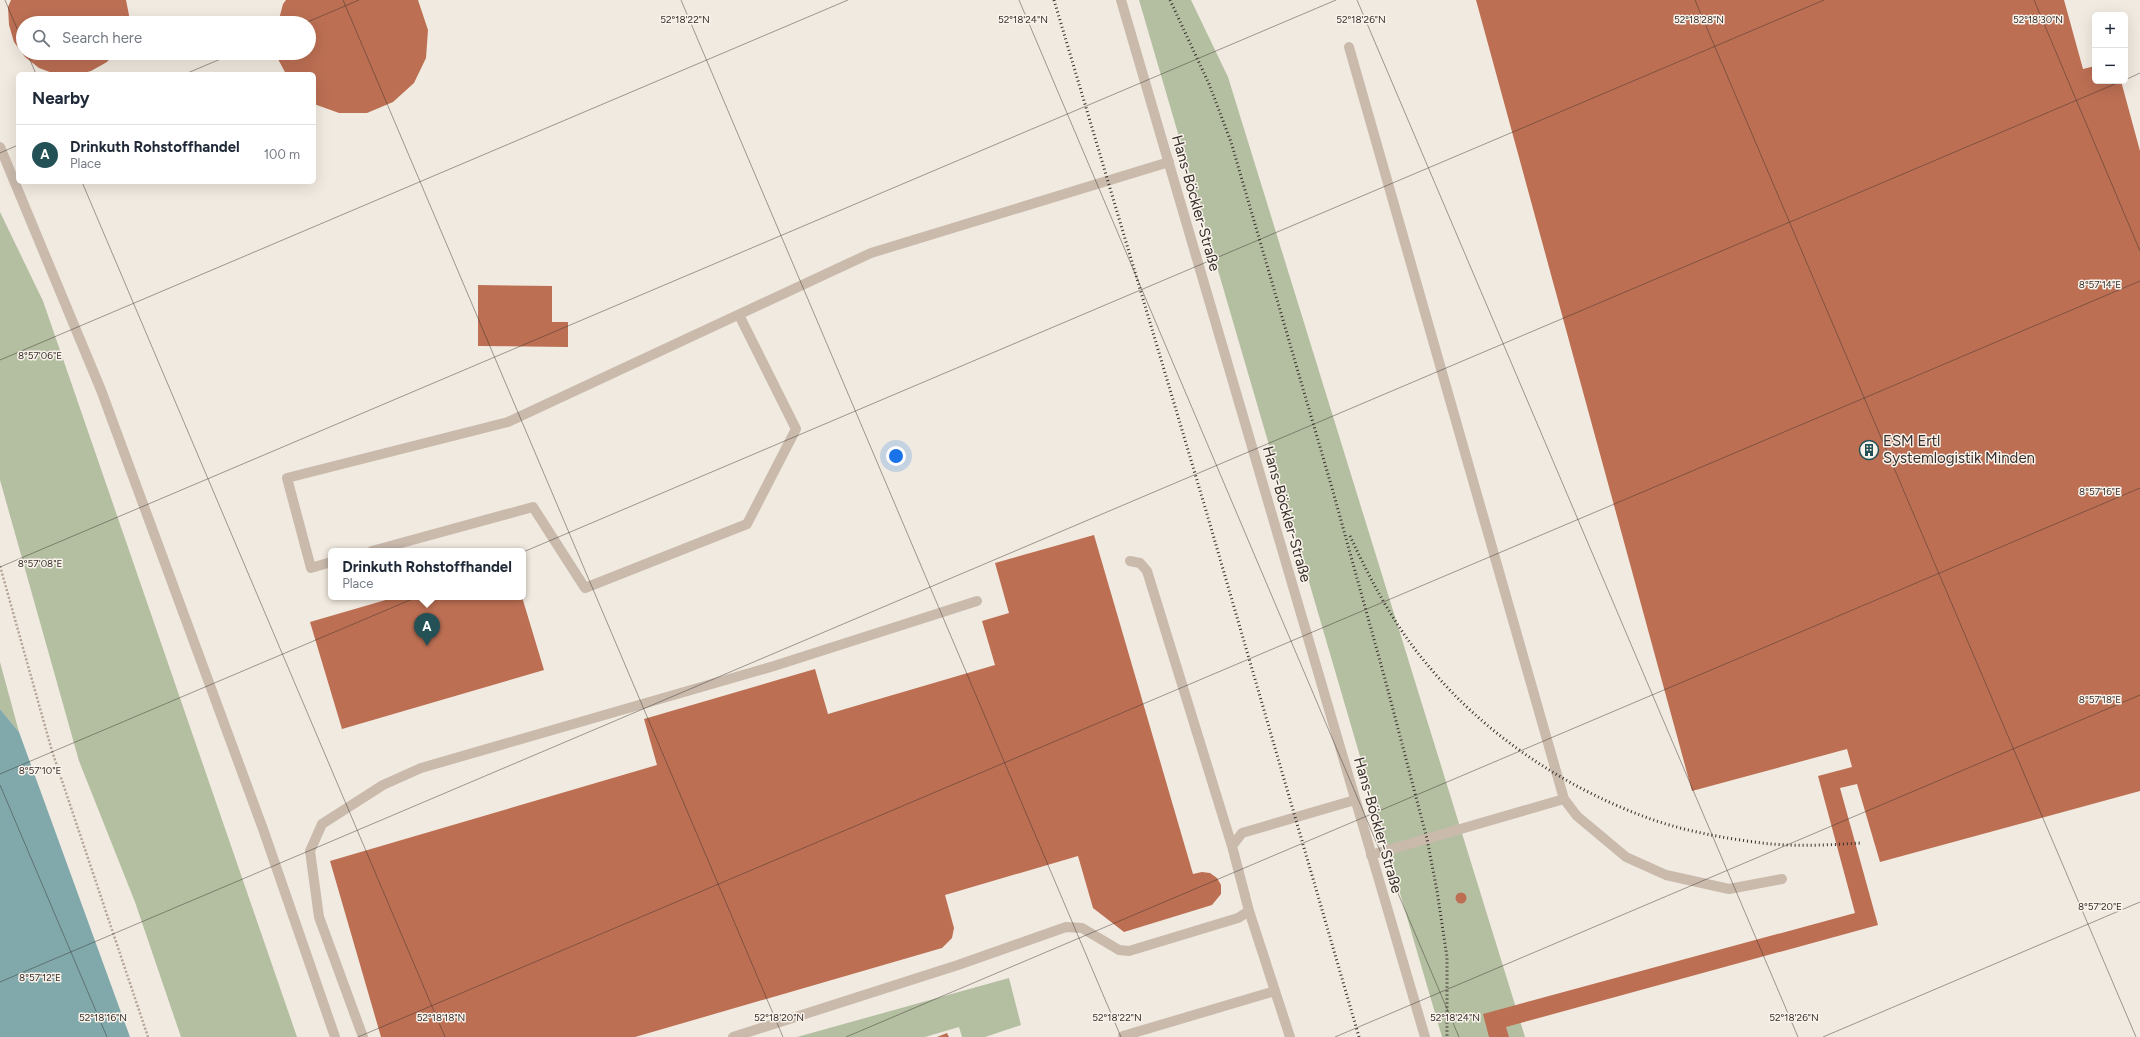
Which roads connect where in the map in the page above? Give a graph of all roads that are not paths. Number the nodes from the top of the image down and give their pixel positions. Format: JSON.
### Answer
{"nodes":[{"id":1,"x":1121,"y":0,"type":"edge"},
{"id":2,"x":1349,"y":47,"type":"dead end"},
{"id":3,"x":0,"y":147,"type":"edge"},
{"id":4,"x":1169,"y":162,"type":"junction"},
{"id":5,"x":739,"y":315,"type":"junction"},
{"id":6,"x":383,"y":548,"type":"edge"},
{"id":7,"x":1130,"y":561,"type":"dead end"},
{"id":8,"x":328,"y":563,"type":"edge"},
{"id":9,"x":977,"y":601,"type":"dead end"},
{"id":10,"x":1564,"y":799,"type":"junction"},
{"id":11,"x":1355,"y":800,"type":"junction"},
{"id":12,"x":1232,"y":846,"type":"junction"},
{"id":13,"x":1371,"y":855,"type":"junction"},
{"id":14,"x":1782,"y":879,"type":"dead end"},
{"id":15,"x":1249,"y":911,"type":"junction"},
{"id":16,"x":1275,"y":991,"type":"junction"},
{"id":17,"x":1123,"y":1036,"type":"dead end"},
{"id":18,"x":336,"y":1037,"type":"edge"},
{"id":19,"x":363,"y":1037,"type":"edge"},
{"id":20,"x":733,"y":1037,"type":"edge"},
{"id":21,"x":1290,"y":1037,"type":"edge"},
{"id":22,"x":1425,"y":1037,"type":"edge"}],
"edges":[{"from":1,"to":4,"type":"street","name":"Hans-Böckler-Straße"},
{"from":2,"to":10,"type":"street"},
{"from":3,"to":18,"type":"street"},
{"from":4,"to":5,"type":"street"},
{"from":4,"to":11,"type":"street","name":"Hans-Böckler-Straße"},
{"from":5,"to":6,"type":"street"},
{"from":5,"to":8,"type":"street"},
{"from":7,"to":12,"type":"street"},
{"from":9,"to":19,"type":"street"},
{"from":10,"to":13,"type":"street"},
{"from":10,"to":14,"type":"street"},
{"from":11,"to":12,"type":"street"},
{"from":11,"to":13,"type":"street","name":"Hans-Böckler-Straße"},
{"from":12,"to":15,"type":"street"},
{"from":13,"to":22,"type":"street","name":"Hans-Böckler-Straße"},
{"from":15,"to":16,"type":"street"},
{"from":15,"to":20,"type":"street"},
{"from":16,"to":17,"type":"street"},
{"from":16,"to":21,"type":"street"}]}
